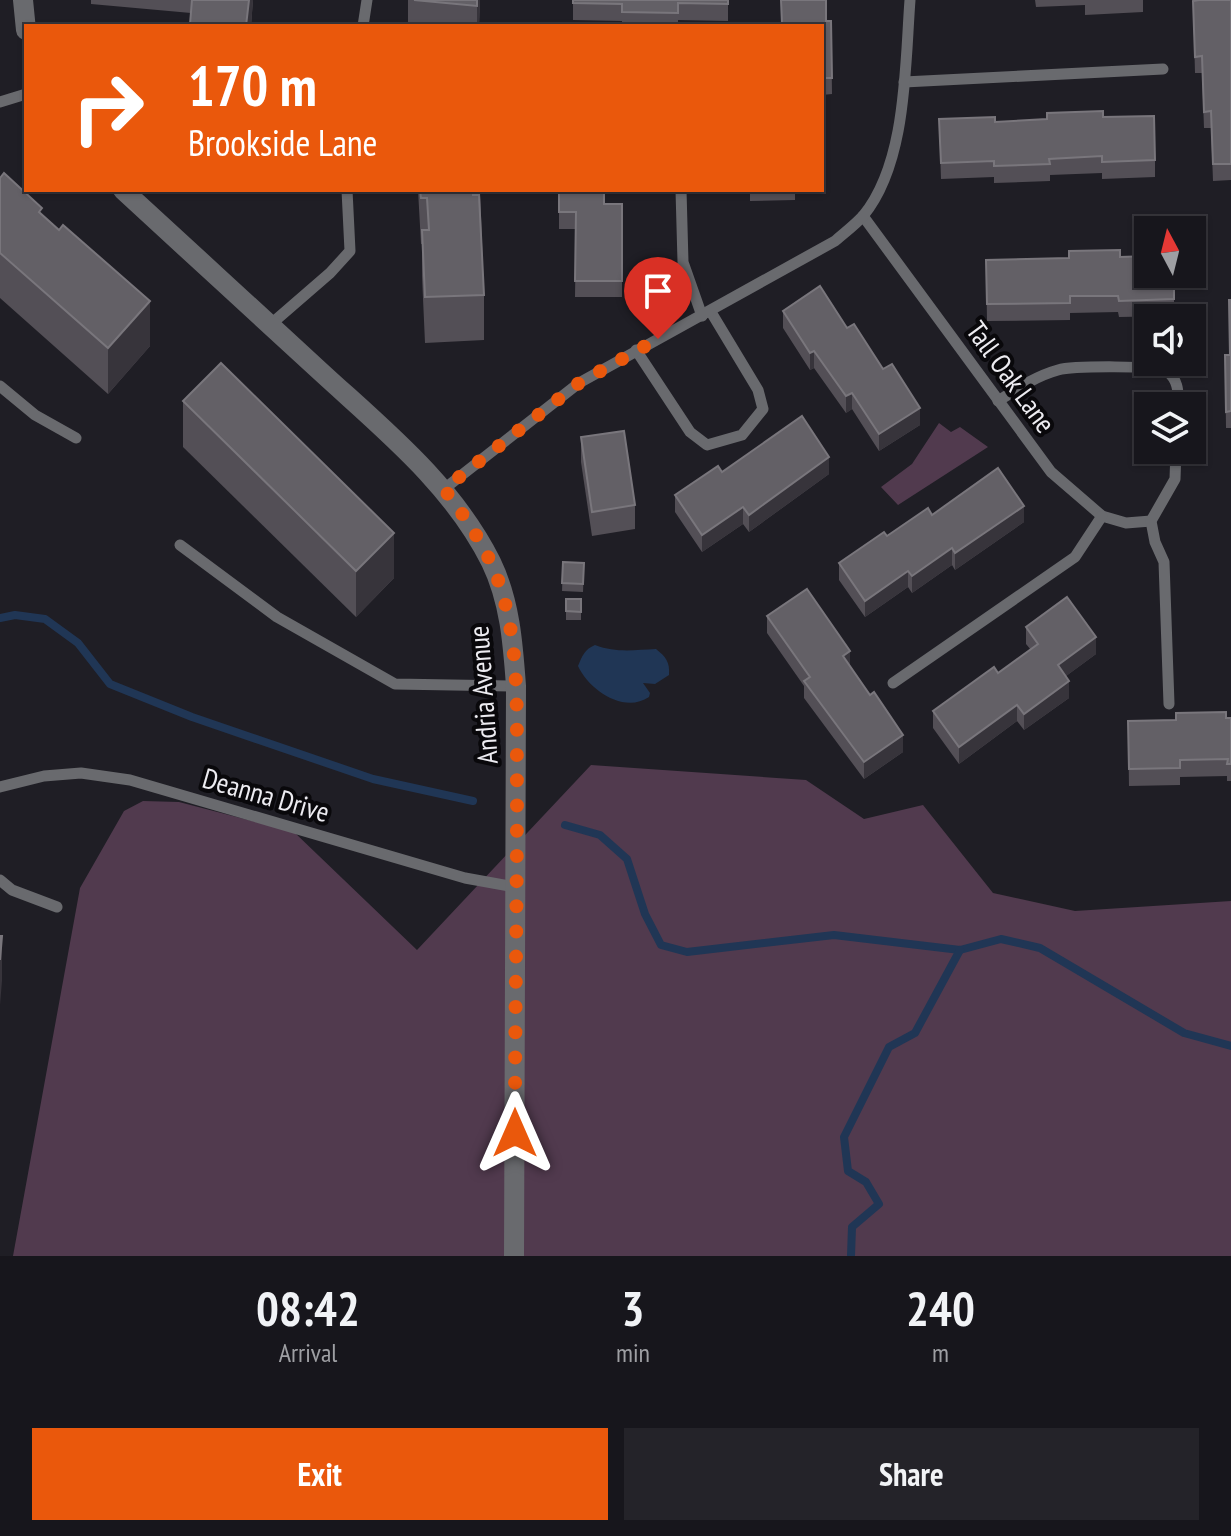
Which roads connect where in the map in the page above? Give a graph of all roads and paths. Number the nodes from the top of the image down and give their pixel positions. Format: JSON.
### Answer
{"nodes":[{"id":1,"x":23,"y":0,"type":"edge"},
{"id":2,"x":367,"y":0,"type":"edge"},
{"id":3,"x":910,"y":0,"type":"edge"},
{"id":4,"x":25,"y":24,"type":"edge"},
{"id":5,"x":363,"y":24,"type":"edge"},
{"id":6,"x":1163,"y":69,"type":"dead end"},
{"id":7,"x":904,"y":82,"type":"junction"},
{"id":8,"x":24,"y":95,"type":"edge"},
{"id":9,"x":0,"y":102,"type":"edge"},
{"id":10,"x":125,"y":192,"type":"edge"},
{"id":11,"x":347,"y":192,"type":"edge"},
{"id":12,"x":681,"y":192,"type":"edge"},
{"id":13,"x":863,"y":216,"type":"junction"},
{"id":14,"x":706,"y":314,"type":"junction"},
{"id":15,"x":270,"y":325,"type":"junction"},
{"id":16,"x":636,"y":350,"type":"junction"},
{"id":17,"x":0,"y":386,"type":"edge"},
{"id":18,"x":1178,"y":392,"type":"edge"},
{"id":19,"x":998,"y":401,"type":"junction"},
{"id":20,"x":76,"y":438,"type":"dead end"},
{"id":21,"x":1176,"y":464,"type":"edge"},
{"id":22,"x":444,"y":489,"type":"junction"},
{"id":23,"x":1102,"y":516,"type":"junction"},
{"id":24,"x":1151,"y":521,"type":"junction"},
{"id":25,"x":180,"y":545,"type":"dead end"},
{"id":26,"x":893,"y":683,"type":"dead end"},
{"id":27,"x":516,"y":686,"type":"junction"},
{"id":28,"x":1169,"y":704,"type":"dead end"},
{"id":29,"x":0,"y":787,"type":"edge"},
{"id":30,"x":0,"y":880,"type":"edge"},
{"id":31,"x":515,"y":887,"type":"junction"},
{"id":32,"x":57,"y":907,"type":"dead end"},
{"id":33,"x":514,"y":1256,"type":"edge"}],
"edges":[{"from":1,"to":4,"type":"street"},
{"from":2,"to":5,"type":"lane"},
{"from":3,"to":7,"type":"lane"},
{"from":6,"to":7,"type":"lane"},
{"from":7,"to":13,"type":"lane"},
{"from":8,"to":9,"type":"lane"},
{"from":10,"to":15,"type":"street","name":"Andria Avenue"},
{"from":11,"to":15,"type":"lane"},
{"from":12,"to":14,"type":"lane"},
{"from":13,"to":14,"type":"lane"},
{"from":13,"to":19,"type":"lane","name":"Tall Oak Lane"},
{"from":14,"to":16,"type":"lane"},
{"from":14,"to":16,"type":"lane"},
{"from":15,"to":22,"type":"street","name":"Andria Avenue"},
{"from":16,"to":22,"type":"lane"},
{"from":17,"to":20,"type":"lane"},
{"from":18,"to":19,"type":"lane"},
{"from":19,"to":23,"type":"lane","name":"Tall Oak Lane"},
{"from":21,"to":24,"type":"lane"},
{"from":22,"to":27,"type":"street","name":"Andria Avenue"},
{"from":23,"to":24,"type":"lane"},
{"from":23,"to":26,"type":"lane"},
{"from":24,"to":28,"type":"lane"},
{"from":25,"to":27,"type":"lane"},
{"from":27,"to":31,"type":"street","name":"Andria Avenue"},
{"from":29,"to":31,"type":"lane","name":"Deanna Drive"},
{"from":30,"to":32,"type":"lane"},
{"from":31,"to":33,"type":"street","name":"Andria Avenue"}]}
